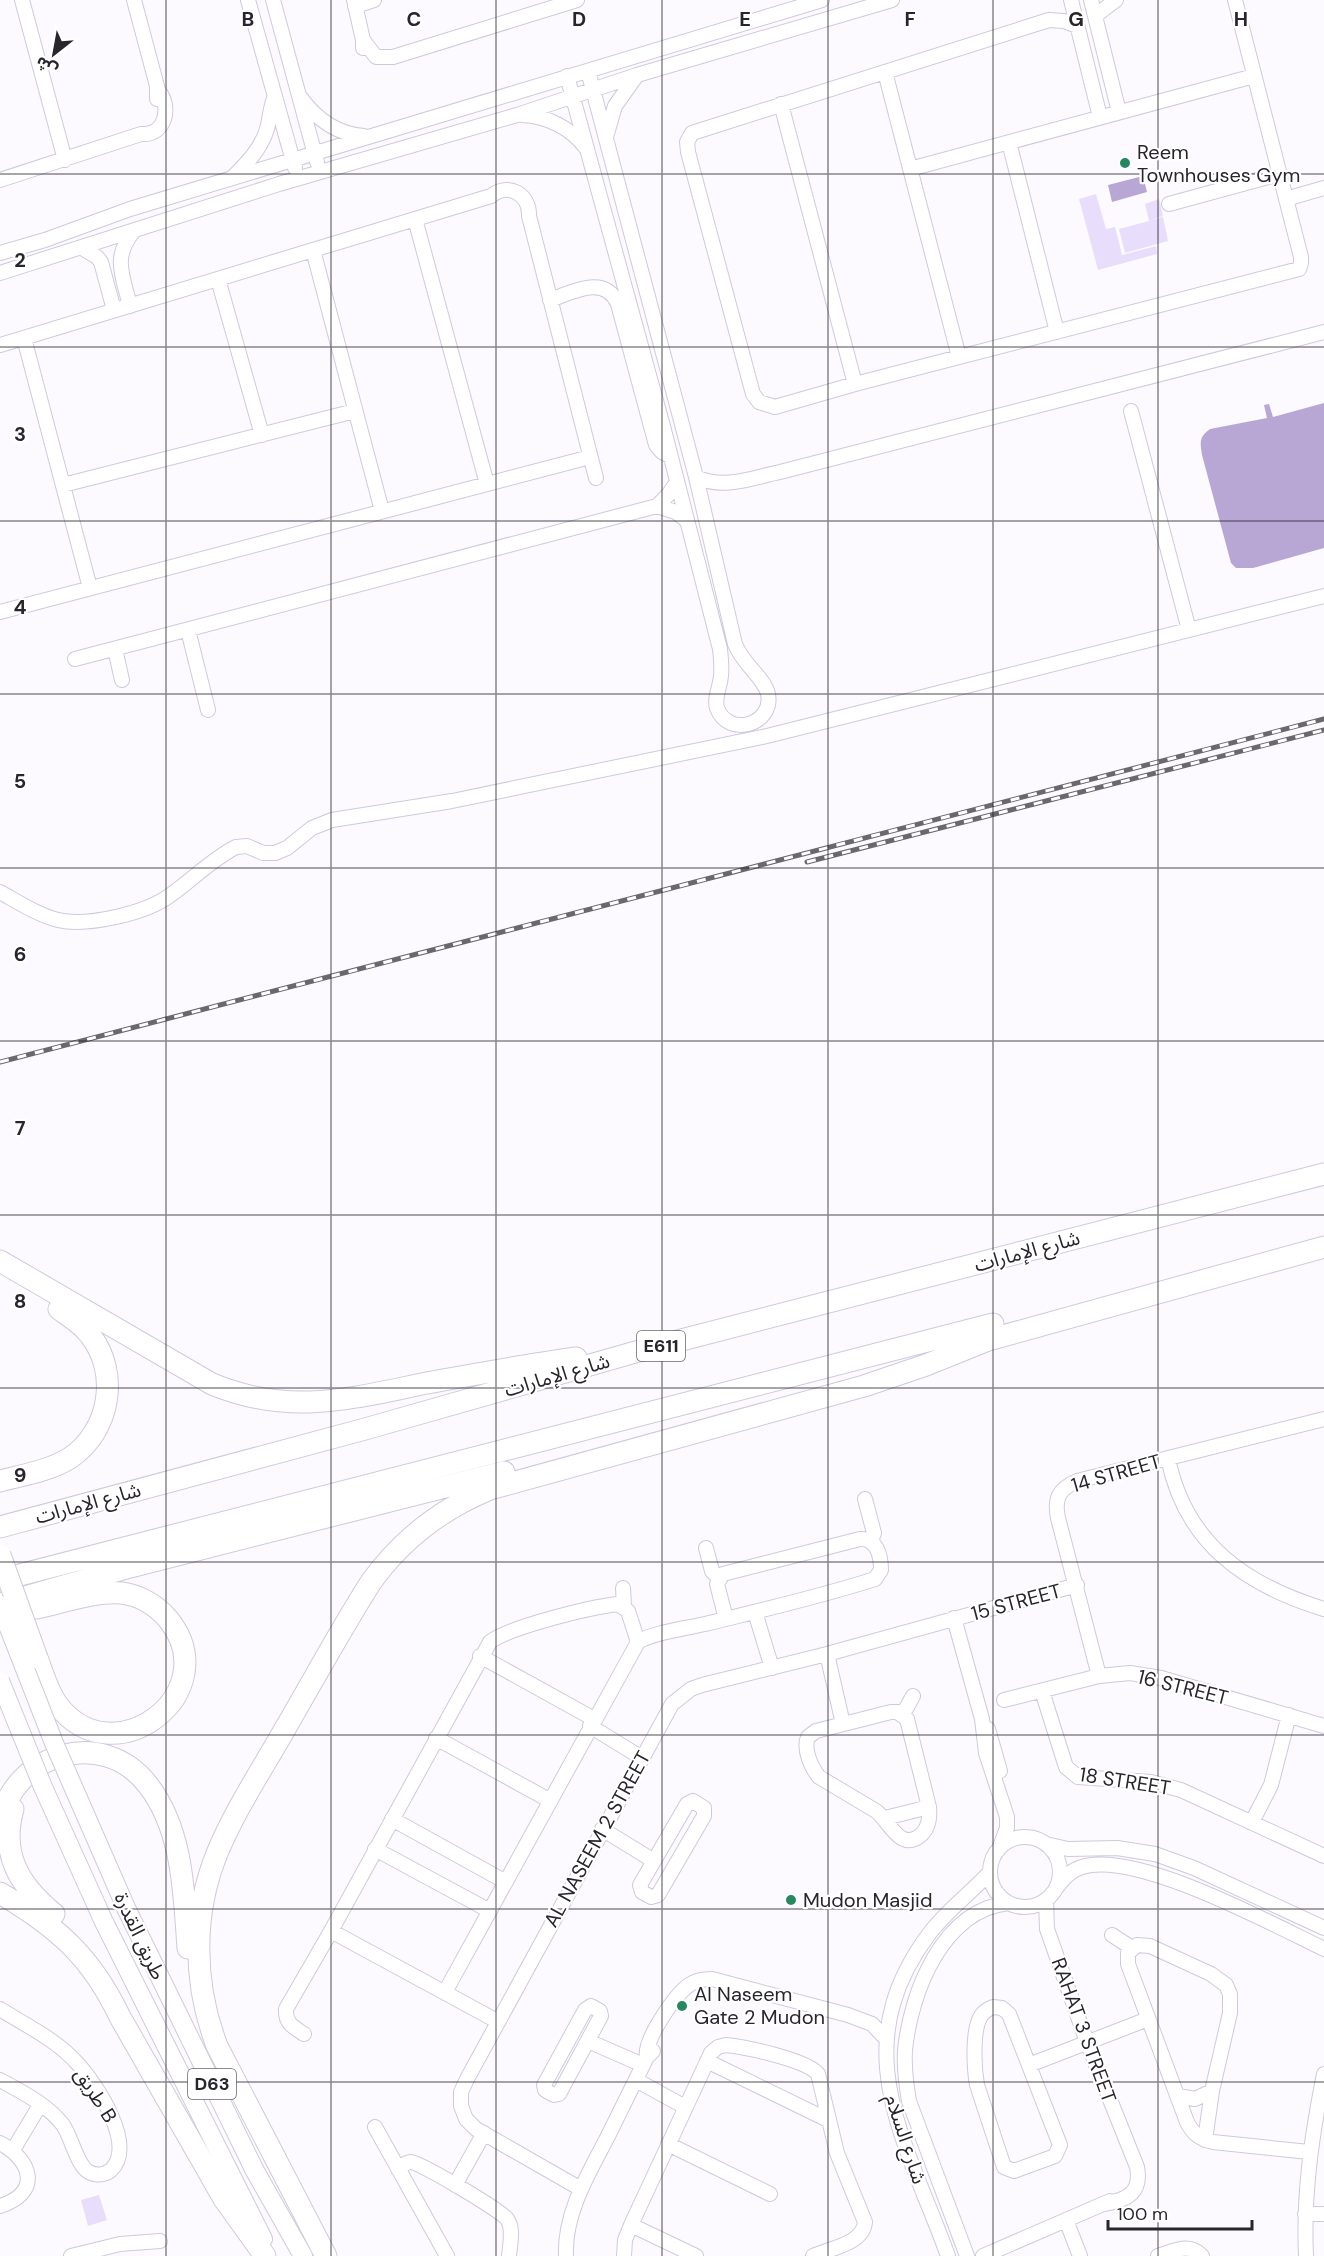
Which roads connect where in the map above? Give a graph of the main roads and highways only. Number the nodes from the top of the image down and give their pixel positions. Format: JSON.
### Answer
{"nodes":[{"id":1,"x":1324,"y":1174,"type":"edge"},
{"id":2,"x":1324,"y":1237,"type":"edge"},
{"id":3,"x":1324,"y":1246,"type":"edge"},
{"id":4,"x":0,"y":1263,"type":"edge"},
{"id":5,"x":988,"y":1340,"type":"junction"},
{"id":6,"x":639,"y":1351,"type":"junction"},
{"id":7,"x":0,"y":1481,"type":"edge"},
{"id":8,"x":0,"y":1527,"type":"edge"},
{"id":9,"x":0,"y":1555,"type":"edge"},
{"id":10,"x":0,"y":1580,"type":"edge"},
{"id":11,"x":0,"y":1605,"type":"edge"},
{"id":12,"x":0,"y":1616,"type":"edge"},
{"id":13,"x":0,"y":1681,"type":"edge"},
{"id":14,"x":0,"y":1824,"type":"edge"},
{"id":15,"x":0,"y":1847,"type":"edge"},
{"id":16,"x":0,"y":1893,"type":"edge"},
{"id":17,"x":186,"y":1915,"type":"junction"},
{"id":18,"x":70,"y":1934,"type":"junction"},
{"id":19,"x":285,"y":2178,"type":"junction"},
{"id":20,"x":224,"y":2199,"type":"junction"},
{"id":21,"x":265,"y":2256,"type":"edge"},
{"id":22,"x":272,"y":2256,"type":"edge"},
{"id":23,"x":303,"y":2256,"type":"edge"},
{"id":24,"x":326,"y":2256,"type":"edge"}],
"edges":[{"from":1,"to":6,"type":"highway","name":"شارع الإمارات","number":"E611"},
{"from":2,"to":10,"type":"highway"},
{"from":3,"to":5,"type":"highway"},
{"from":4,"to":6,"type":"highway"},
{"from":4,"to":7,"type":"highway"},
{"from":5,"to":11,"type":"highway"},
{"from":5,"to":19,"type":"highway"},
{"from":6,"to":8,"type":"highway","name":"شارع الإمارات","number":"E611"},
{"from":9,"to":12,"type":"highway","bridge":true},
{"from":11,"to":23,"type":"main road","name":"طريق القدرة","number":"D63","bridge":true},
{"from":13,"to":22,"type":"main road","name":"طريق القدرة","number":"D63","bridge":true},
{"from":14,"to":17,"type":"highway"},
{"from":15,"to":18,"type":"highway"},
{"from":16,"to":20,"type":"highway"},
{"from":17,"to":18,"type":"highway"},
{"from":17,"to":19,"type":"highway"},
{"from":18,"to":20,"type":"highway"},
{"from":19,"to":24,"type":"highway"},
{"from":20,"to":21,"type":"highway"}]}
